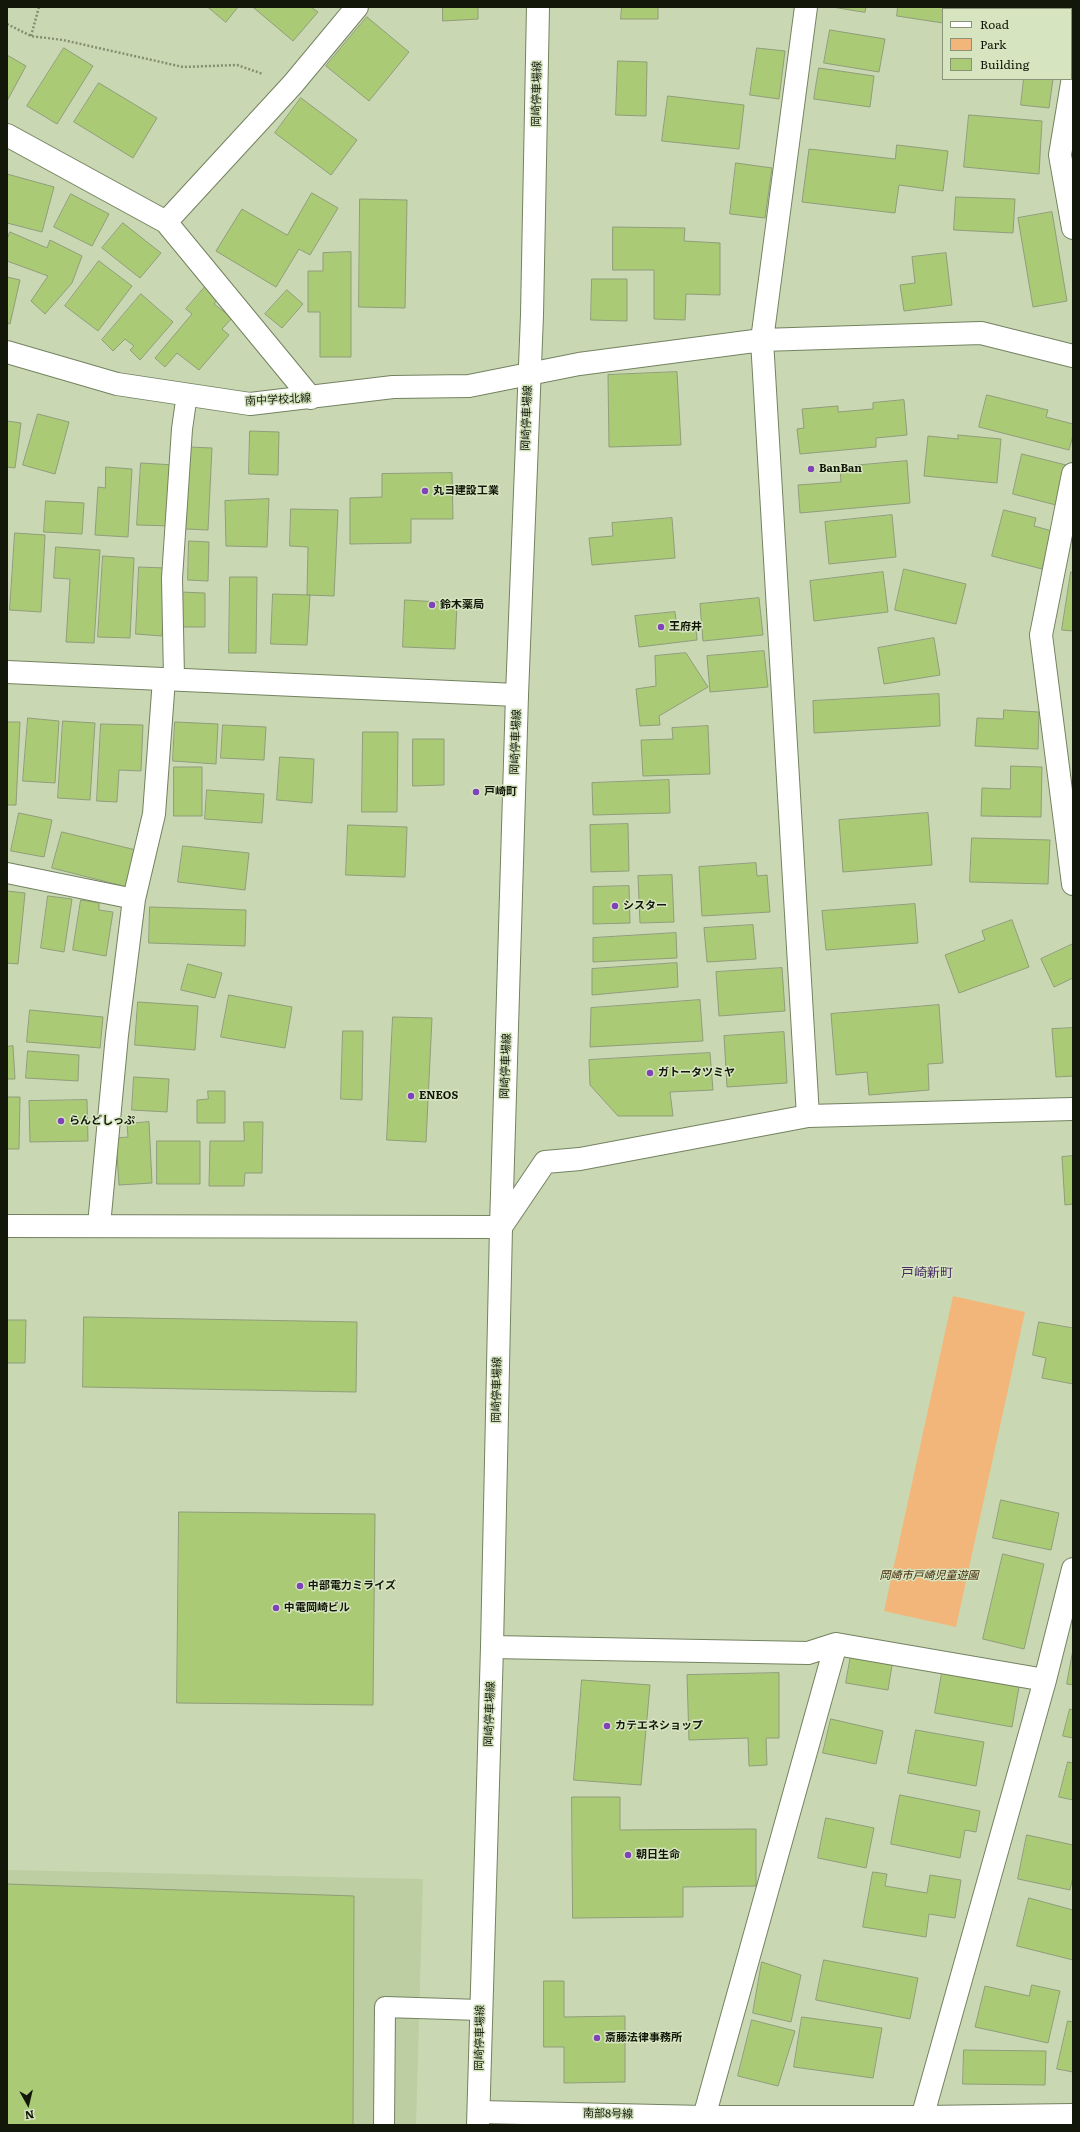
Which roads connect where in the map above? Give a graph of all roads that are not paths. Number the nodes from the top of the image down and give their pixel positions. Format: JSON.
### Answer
{"nodes":[{"id":1,"x":357,"y":7,"type":"edge"},
{"id":2,"x":538,"y":7,"type":"edge"},
{"id":3,"x":806,"y":7,"type":"edge"},
{"id":4,"x":1073,"y":77,"type":"edge"},
{"id":5,"x":7,"y":135,"type":"edge"},
{"id":6,"x":166,"y":222,"type":"junction"},
{"id":7,"x":1073,"y":228,"type":"edge"},
{"id":8,"x":762,"y":340,"type":"junction"},
{"id":9,"x":7,"y":352,"type":"edge"},
{"id":10,"x":1073,"y":356,"type":"edge"},
{"id":11,"x":529,"y":375,"type":"junction"},
{"id":12,"x":187,"y":394,"type":"junction"},
{"id":13,"x":311,"y":398,"type":"junction"},
{"id":14,"x":1073,"y":474,"type":"edge"},
{"id":15,"x":7,"y":672,"type":"edge"},
{"id":16,"x":169,"y":679,"type":"junction"},
{"id":17,"x":517,"y":695,"type":"junction"},
{"id":18,"x":7,"y":873,"type":"edge"},
{"id":19,"x":1073,"y":884,"type":"edge"},
{"id":20,"x":134,"y":899,"type":"junction"},
{"id":21,"x":1073,"y":1109,"type":"edge"},
{"id":22,"x":808,"y":1116,"type":"junction"},
{"id":23,"x":99,"y":1225,"type":"junction"},
{"id":24,"x":7,"y":1226,"type":"edge"},
{"id":25,"x":501,"y":1227,"type":"junction"},
{"id":26,"x":1073,"y":1569,"type":"edge"},
{"id":27,"x":836,"y":1644,"type":"junction"},
{"id":28,"x":492,"y":1647,"type":"junction"},
{"id":29,"x":1045,"y":1680,"type":"junction"},
{"id":30,"x":480,"y":2010,"type":"junction"},
{"id":31,"x":1073,"y":2115,"type":"edge"},
{"id":32,"x":704,"y":2117,"type":"junction"},
{"id":33,"x":478,"y":2118,"type":"edge"},
{"id":34,"x":922,"y":2121,"type":"edge"},
{"id":35,"x":384,"y":2125,"type":"edge"}],
"edges":[{"from":1,"to":6,"type":"street"},
{"from":2,"to":11,"type":"street","name":"岡崎停車場線"},
{"from":3,"to":8,"type":"street"},
{"from":4,"to":7,"type":"street"},
{"from":5,"to":6,"type":"street"},
{"from":6,"to":13,"type":"street"},
{"from":8,"to":10,"type":"street","name":"南中学校北線"},
{"from":8,"to":11,"type":"street","name":"南中学校北線"},
{"from":8,"to":22,"type":"street"},
{"from":9,"to":12,"type":"street","name":"南中学校北線"},
{"from":11,"to":13,"type":"street","name":"南中学校北線"},
{"from":11,"to":17,"type":"street","name":"岡崎停車場線"},
{"from":12,"to":13,"type":"street","name":"南中学校北線"},
{"from":12,"to":16,"type":"lane"},
{"from":14,"to":19,"type":"street"},
{"from":15,"to":16,"type":"street"},
{"from":16,"to":17,"type":"street"},
{"from":16,"to":20,"type":"street"},
{"from":17,"to":25,"type":"street","name":"岡崎停車場線"},
{"from":18,"to":20,"type":"lane"},
{"from":20,"to":23,"type":"street"},
{"from":21,"to":22,"type":"street"},
{"from":22,"to":25,"type":"street"},
{"from":23,"to":24,"type":"street"},
{"from":23,"to":25,"type":"street"},
{"from":25,"to":28,"type":"street","name":"岡崎停車場線"},
{"from":26,"to":29,"type":"street"},
{"from":27,"to":28,"type":"street"},
{"from":27,"to":29,"type":"street"},
{"from":27,"to":32,"type":"street"},
{"from":28,"to":30,"type":"street","name":"岡崎停車場線"},
{"from":29,"to":34,"type":"street"},
{"from":30,"to":33,"type":"street","name":"岡崎停車場線"},
{"from":30,"to":35,"type":"lane"},
{"from":31,"to":34,"type":"street","name":"南部8号線"},
{"from":32,"to":33,"type":"street","name":"南部8号線"},
{"from":32,"to":34,"type":"street","name":"南部8号線"}]}
